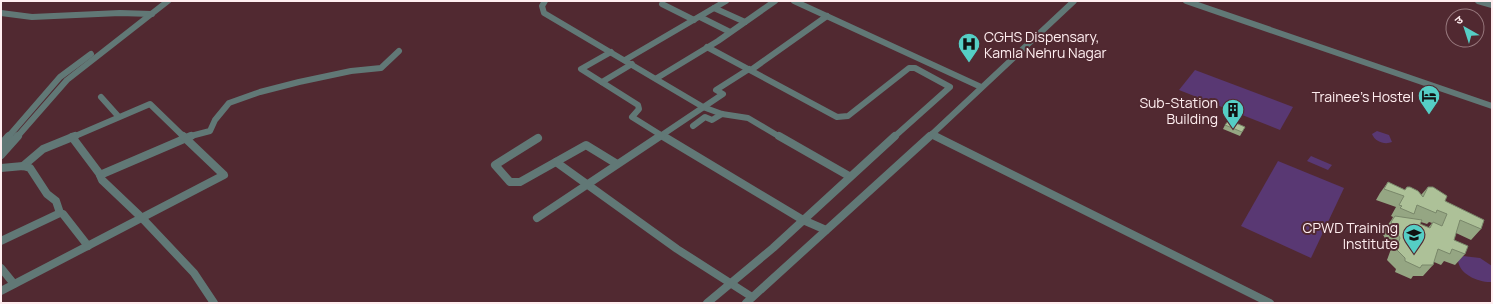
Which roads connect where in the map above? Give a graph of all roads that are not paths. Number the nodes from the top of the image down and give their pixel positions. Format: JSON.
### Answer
{"nodes":[{"id":1,"x":160,"y":1,"type":"edge"},
{"id":2,"x":168,"y":1,"type":"edge"},
{"id":3,"x":545,"y":1,"type":"edge"},
{"id":4,"x":726,"y":1,"type":"edge"},
{"id":5,"x":775,"y":1,"type":"edge"},
{"id":6,"x":794,"y":1,"type":"edge"},
{"id":7,"x":1074,"y":1,"type":"edge"},
{"id":8,"x":1186,"y":1,"type":"edge"},
{"id":9,"x":1478,"y":1,"type":"edge"},
{"id":10,"x":662,"y":4,"type":"dead end"},
{"id":11,"x":1492,"y":5,"type":"edge"},
{"id":12,"x":714,"y":8,"type":"junction"},
{"id":13,"x":1,"y":14,"type":"edge"},
{"id":14,"x":149,"y":14,"type":"junction"},
{"id":15,"x":827,"y":16,"type":"junction"},
{"id":16,"x":697,"y":18,"type":"junction"},
{"id":17,"x":745,"y":22,"type":"junction"},
{"id":18,"x":730,"y":32,"type":"junction"},
{"id":19,"x":707,"y":47,"type":"junction"},
{"id":20,"x":399,"y":51,"type":"dead end"},
{"id":21,"x":611,"y":52,"type":"junction"},
{"id":22,"x":625,"y":60,"type":"junction"},
{"id":23,"x":632,"y":64,"type":"junction"},
{"id":24,"x":750,"y":70,"type":"junction"},
{"id":25,"x":657,"y":78,"type":"junction"},
{"id":26,"x":602,"y":82,"type":"junction"},
{"id":27,"x":981,"y":87,"type":"junction"},
{"id":28,"x":101,"y":96,"type":"dead end"},
{"id":29,"x":1492,"y":106,"type":"edge"},
{"id":30,"x":703,"y":107,"type":"junction"},
{"id":31,"x":722,"y":114,"type":"junction"},
{"id":32,"x":118,"y":116,"type":"junction"},
{"id":33,"x":693,"y":126,"type":"dead end"},
{"id":34,"x":932,"y":134,"type":"junction"},
{"id":35,"x":662,"y":135,"type":"junction"},
{"id":36,"x":72,"y":137,"type":"junction"},
{"id":37,"x":185,"y":137,"type":"junction"},
{"id":38,"x":538,"y":138,"type":"dead end"},
{"id":39,"x":1,"y":145,"type":"edge"},
{"id":40,"x":1,"y":155,"type":"edge"},
{"id":41,"x":556,"y":162,"type":"junction"},
{"id":42,"x":617,"y":164,"type":"junction"},
{"id":43,"x":22,"y":166,"type":"junction"},
{"id":44,"x":1,"y":168,"type":"edge"},
{"id":45,"x":100,"y":175,"type":"junction"},
{"id":46,"x":849,"y":176,"type":"junction"},
{"id":47,"x":588,"y":184,"type":"junction"},
{"id":48,"x":60,"y":213,"type":"junction"},
{"id":49,"x":142,"y":218,"type":"junction"},
{"id":50,"x":537,"y":218,"type":"dead end"},
{"id":51,"x":803,"y":220,"type":"junction"},
{"id":52,"x":826,"y":230,"type":"junction"},
{"id":53,"x":1,"y":241,"type":"edge"},
{"id":54,"x":88,"y":246,"type":"junction"},
{"id":55,"x":1,"y":268,"type":"edge"},
{"id":56,"x":14,"y":284,"type":"junction"},
{"id":57,"x":730,"y":284,"type":"junction"},
{"id":58,"x":1,"y":291,"type":"edge"},
{"id":59,"x":752,"y":297,"type":"junction"},
{"id":60,"x":214,"y":303,"type":"edge"},
{"id":61,"x":707,"y":303,"type":"edge"},
{"id":62,"x":746,"y":303,"type":"edge"},
{"id":63,"x":1270,"y":303,"type":"edge"}],
"edges":[{"from":1,"to":14,"type":"street"},
{"from":2,"to":14,"type":"street"},
{"from":3,"to":21,"type":"street"},
{"from":4,"to":12,"type":"street"},
{"from":5,"to":17,"type":"street"},
{"from":6,"to":15,"type":"street"},
{"from":7,"to":27,"type":"street"},
{"from":8,"to":29,"type":"street"},
{"from":9,"to":11,"type":"street"},
{"from":10,"to":16,"type":"street"},
{"from":12,"to":16,"type":"street"},
{"from":12,"to":17,"type":"street"},
{"from":13,"to":14,"type":"street"},
{"from":14,"to":39,"type":"street"},
{"from":14,"to":40,"type":"street"},
{"from":15,"to":24,"type":"street"},
{"from":15,"to":27,"type":"street"},
{"from":16,"to":18,"type":"street"},
{"from":16,"to":22,"type":"street"},
{"from":17,"to":18,"type":"street"},
{"from":18,"to":19,"type":"street"},
{"from":19,"to":24,"type":"street"},
{"from":19,"to":25,"type":"street"},
{"from":20,"to":37,"type":"street"},
{"from":21,"to":22,"type":"street"},
{"from":21,"to":26,"type":"street"},
{"from":22,"to":23,"type":"street"},
{"from":23,"to":25,"type":"street"},
{"from":23,"to":26,"type":"street"},
{"from":24,"to":30,"type":"street"},
{"from":24,"to":46,"type":"street"},
{"from":25,"to":30,"type":"street"},
{"from":26,"to":35,"type":"street"},
{"from":27,"to":34,"type":"street"},
{"from":28,"to":32,"type":"street"},
{"from":30,"to":31,"type":"street"},
{"from":30,"to":35,"type":"street"},
{"from":31,"to":33,"type":"street"},
{"from":31,"to":46,"type":"street"},
{"from":32,"to":36,"type":"street"},
{"from":32,"to":37,"type":"street"},
{"from":34,"to":52,"type":"street"},
{"from":34,"to":63,"type":"street"},
{"from":35,"to":42,"type":"street"},
{"from":35,"to":51,"type":"street"},
{"from":36,"to":43,"type":"street"},
{"from":36,"to":45,"type":"street"},
{"from":37,"to":45,"type":"street"},
{"from":37,"to":49,"type":"street"},
{"from":38,"to":41,"type":"street"},
{"from":41,"to":42,"type":"street"},
{"from":41,"to":47,"type":"street"},
{"from":42,"to":47,"type":"street"},
{"from":43,"to":44,"type":"street"},
{"from":43,"to":48,"type":"street"},
{"from":45,"to":49,"type":"street"},
{"from":46,"to":51,"type":"street"},
{"from":47,"to":50,"type":"street"},
{"from":47,"to":57,"type":"street"},
{"from":48,"to":53,"type":"street"},
{"from":48,"to":54,"type":"street"},
{"from":49,"to":54,"type":"street"},
{"from":49,"to":60,"type":"street"},
{"from":51,"to":52,"type":"street"},
{"from":51,"to":57,"type":"street"},
{"from":52,"to":59,"type":"street"},
{"from":54,"to":56,"type":"street"},
{"from":55,"to":56,"type":"street"},
{"from":56,"to":58,"type":"street"},
{"from":57,"to":59,"type":"street"},
{"from":57,"to":61,"type":"street"},
{"from":59,"to":62,"type":"street"}]}
